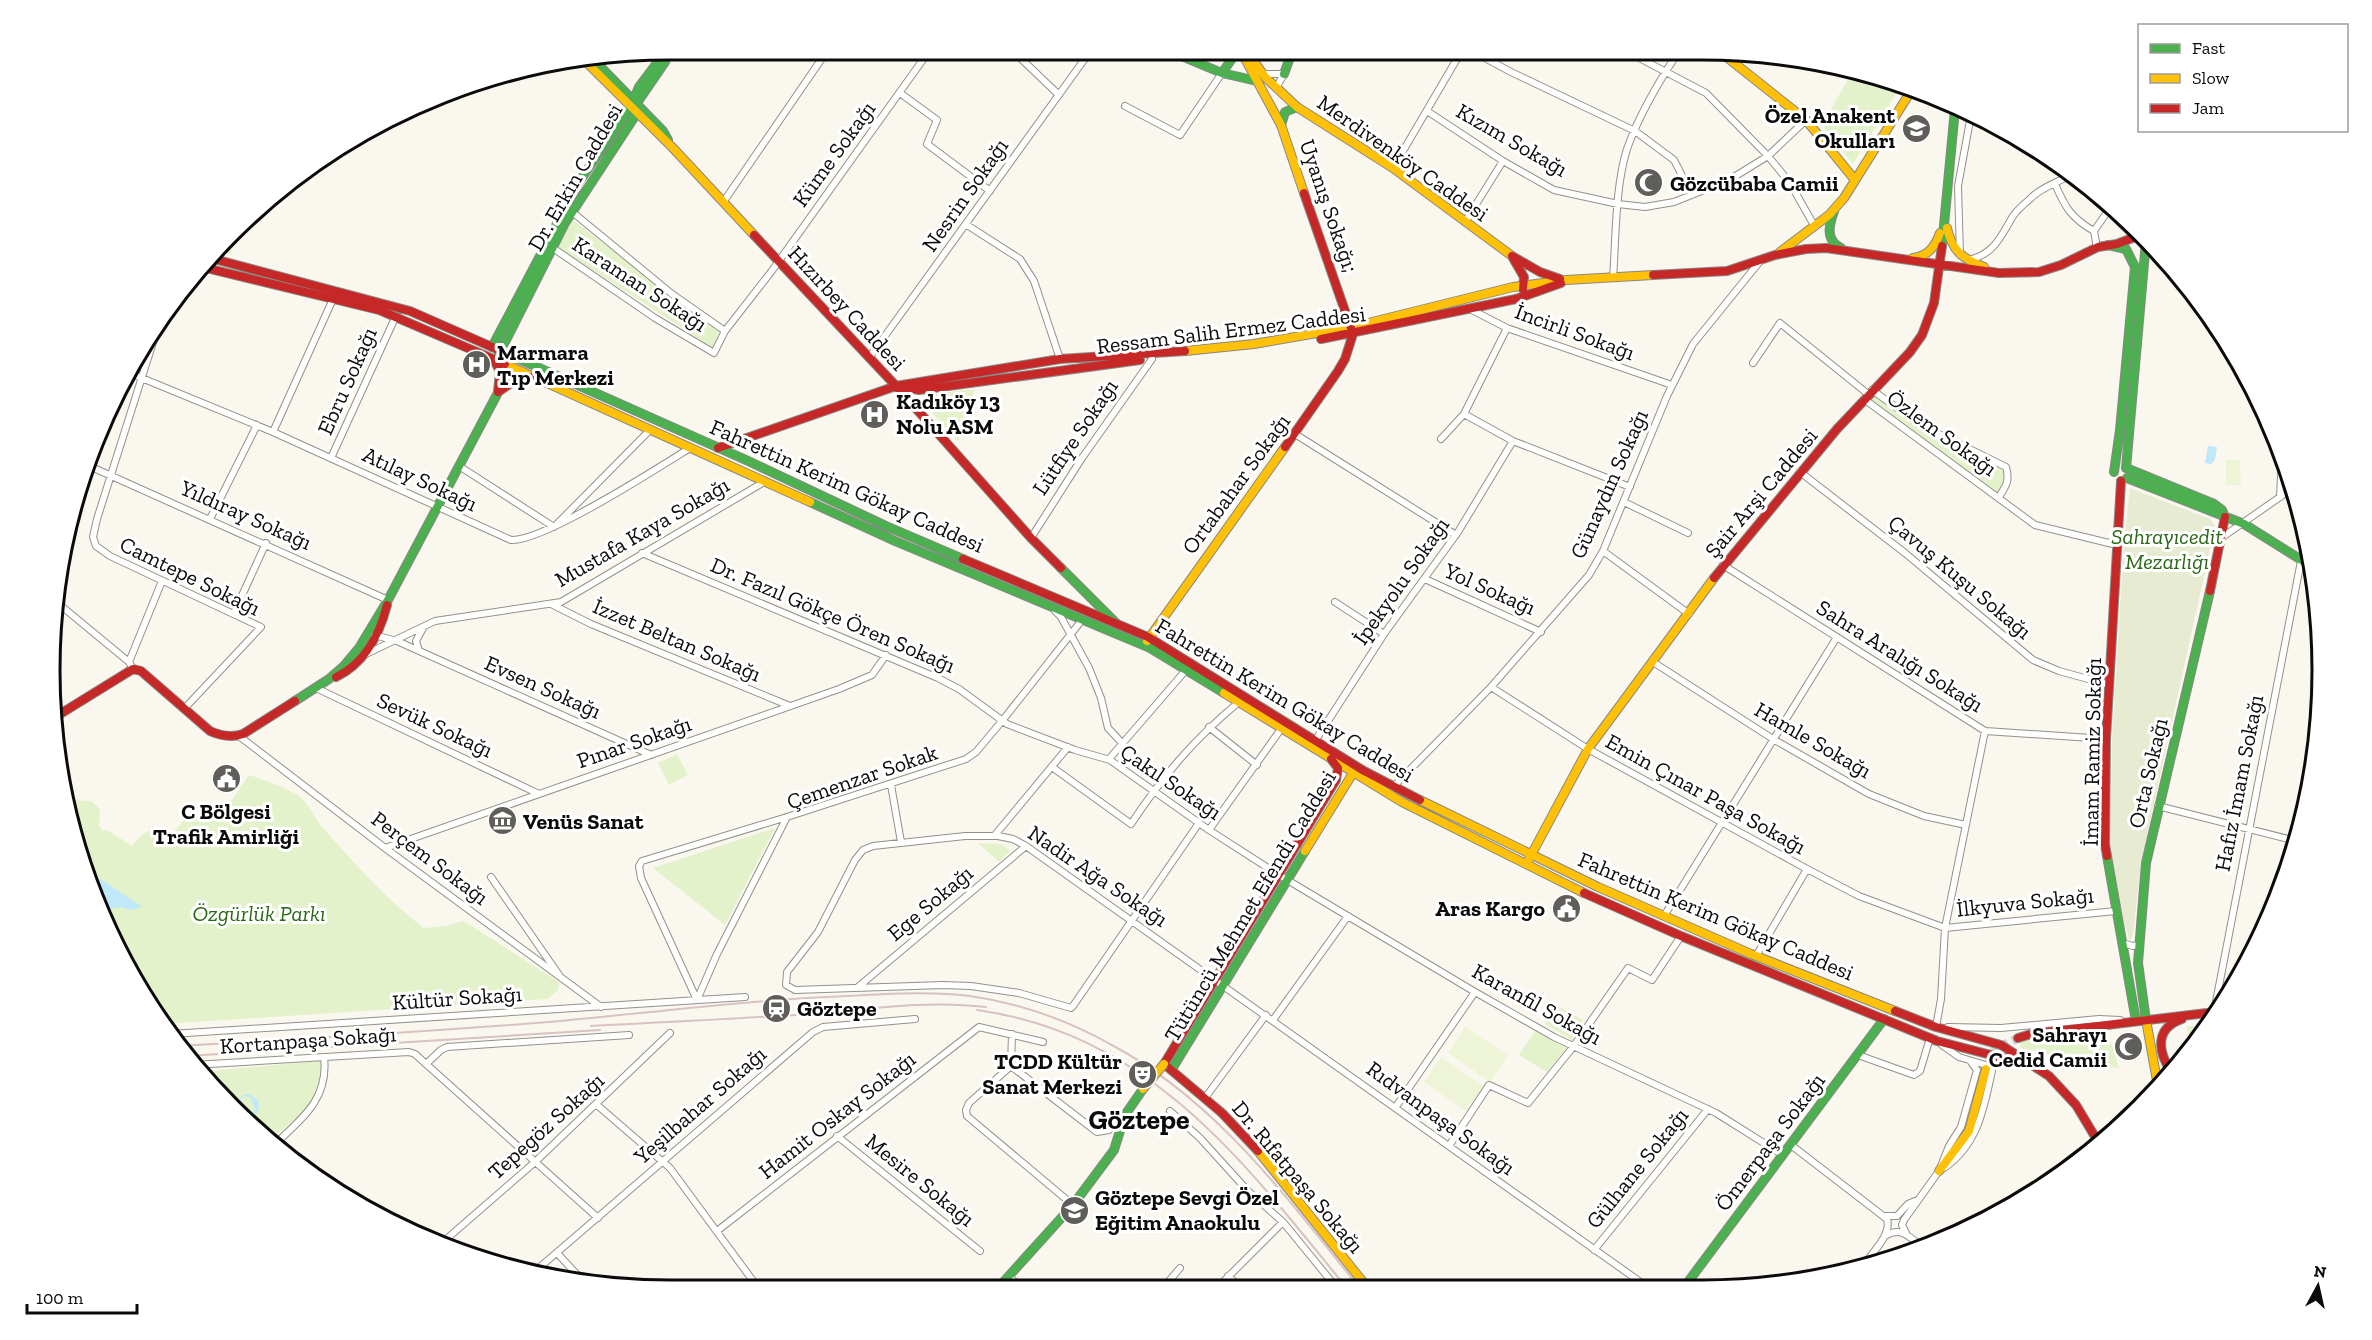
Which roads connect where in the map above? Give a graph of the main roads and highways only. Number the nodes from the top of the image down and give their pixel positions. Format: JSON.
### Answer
{"nodes":[{"id":1,"x":661,"y":60,"type":"edge"},
{"id":2,"x":1191,"y":60,"type":"edge"},
{"id":3,"x":1231,"y":60,"type":"edge"},
{"id":4,"x":1248,"y":60,"type":"edge"},
{"id":5,"x":1252,"y":60,"type":"edge"},
{"id":6,"x":1289,"y":60,"type":"edge"},
{"id":7,"x":1731,"y":61,"type":"edge"},
{"id":8,"x":597,"y":64,"type":"edge"},
{"id":9,"x":591,"y":65,"type":"edge"},
{"id":10,"x":1222,"y":73,"type":"junction"},
{"id":11,"x":1284,"y":74,"type":"road end"},
{"id":12,"x":1261,"y":77,"type":"junction"},
{"id":13,"x":1908,"y":96,"type":"edge"},
{"id":14,"x":634,"y":105,"type":"junction"},
{"id":15,"x":1297,"y":107,"type":"junction"},
{"id":16,"x":1954,"y":115,"type":"edge"},
{"id":17,"x":1281,"y":125,"type":"junction"},
{"id":18,"x":672,"y":147,"type":"junction"},
{"id":19,"x":1855,"y":180,"type":"junction"},
{"id":20,"x":1836,"y":206,"type":"junction"},
{"id":21,"x":1945,"y":220,"type":"junction"},
{"id":22,"x":2132,"y":238,"type":"edge"},
{"id":23,"x":2124,"y":242,"type":"junction"},
{"id":24,"x":2137,"y":243,"type":"edge"},
{"id":25,"x":2108,"y":245,"type":"junction"},
{"id":26,"x":2139,"y":245,"type":"edge"},
{"id":27,"x":549,"y":246,"type":"junction"},
{"id":28,"x":1843,"y":249,"type":"junction"},
{"id":29,"x":2143,"y":250,"type":"edge"},
{"id":30,"x":1775,"y":255,"type":"junction"},
{"id":31,"x":1512,"y":256,"type":"junction"},
{"id":32,"x":1896,"y":258,"type":"junction"},
{"id":33,"x":219,"y":260,"type":"edge"},
{"id":34,"x":2139,"y":263,"type":"junction"},
{"id":35,"x":1939,"y":265,"type":"junction"},
{"id":36,"x":210,"y":269,"type":"edge"},
{"id":37,"x":1999,"y":273,"type":"junction"},
{"id":38,"x":1566,"y":280,"type":"junction"},
{"id":39,"x":1524,"y":285,"type":"junction"},
{"id":40,"x":1520,"y":297,"type":"junction"},
{"id":41,"x":1353,"y":331,"type":"junction"},
{"id":42,"x":492,"y":347,"type":"junction"},
{"id":43,"x":501,"y":352,"type":"junction"},
{"id":44,"x":1151,"y":356,"type":"junction"},
{"id":45,"x":488,"y":357,"type":"junction"},
{"id":46,"x":511,"y":368,"type":"junction"},
{"id":47,"x":533,"y":378,"type":"junction"},
{"id":48,"x":896,"y":386,"type":"junction"},
{"id":49,"x":498,"y":392,"type":"junction"},
{"id":50,"x":757,"y":433,"type":"junction"},
{"id":51,"x":718,"y":448,"type":"junction"},
{"id":52,"x":734,"y":455,"type":"junction"},
{"id":53,"x":741,"y":471,"type":"junction"},
{"id":54,"x":2124,"y":476,"type":"junction"},
{"id":55,"x":2226,"y":518,"type":"junction"},
{"id":56,"x":2302,"y":561,"type":"edge"},
{"id":57,"x":388,"y":600,"type":"junction"},
{"id":58,"x":1119,"y":625,"type":"junction"},
{"id":59,"x":1148,"y":637,"type":"junction"},
{"id":60,"x":1155,"y":650,"type":"junction"},
{"id":61,"x":330,"y":679,"type":"junction"},
{"id":62,"x":61,"y":713,"type":"edge"},
{"id":63,"x":1331,"y":759,"type":"junction"},
{"id":64,"x":1349,"y":762,"type":"junction"},
{"id":65,"x":1353,"y":772,"type":"junction"},
{"id":66,"x":1509,"y":855,"type":"junction"},
{"id":67,"x":1533,"y":855,"type":"junction"},
{"id":68,"x":2206,"y":1013,"type":"edge"},
{"id":69,"x":2193,"y":1014,"type":"junction"},
{"id":70,"x":1884,"y":1019,"type":"junction"},
{"id":71,"x":2146,"y":1020,"type":"junction"},
{"id":72,"x":2136,"y":1021,"type":"junction"},
{"id":73,"x":2018,"y":1038,"type":"tunnel mouth"},
{"id":74,"x":2167,"y":1065,"type":"edge"},
{"id":75,"x":1168,"y":1066,"type":"junction"},
{"id":76,"x":1986,"y":1069,"type":"tunnel mouth"},
{"id":77,"x":2049,"y":1076,"type":"junction"},
{"id":78,"x":2156,"y":1077,"type":"edge"},
{"id":79,"x":2095,"y":1136,"type":"edge"},
{"id":80,"x":1939,"y":1171,"type":"road end"},
{"id":81,"x":1005,"y":1280,"type":"edge"},
{"id":82,"x":1361,"y":1280,"type":"edge"},
{"id":83,"x":1689,"y":1280,"type":"edge"}],
"edges":[{"from":1,"to":14,"type":"main road","name":"Dr. Erkin Caddesi"},
{"from":2,"to":10,"type":"main road"},
{"from":3,"to":10,"type":"main road"},
{"from":4,"to":12,"type":"main road"},
{"from":5,"to":12,"type":"main road"},
{"from":6,"to":11,"type":"main road"},
{"from":7,"to":19,"type":"main road"},
{"from":8,"to":14,"type":"main road","name":"Hızırbey Caddesi"},
{"from":9,"to":14,"type":"main road"},
{"from":10,"to":12,"type":"main road"},
{"from":12,"to":15,"type":"main road","name":"Merdivenköy Caddesi"},
{"from":12,"to":17,"type":"main road","name":"Uyanış Sokağı;"},
{"from":13,"to":19,"type":"main road"},
{"from":14,"to":18,"type":"main road","name":"Hızırbey Caddesi"},
{"from":14,"to":18,"type":"main road","name":"Hızırbey Caddesi"},
{"from":14,"to":27,"type":"main road","name":"Dr. Erkin Caddesi"},
{"from":14,"to":27,"type":"main road","name":"Dr. Erkin Caddesi"},
{"from":15,"to":17,"type":"main road"},
{"from":15,"to":31,"type":"main road","name":"Merdivenköy Caddesi"},
{"from":16,"to":21,"type":"main road","name":"Şair Arşi Caddesi"},
{"from":17,"to":41,"type":"main road","name":"Uyanış Sokağı;"},
{"from":18,"to":48,"type":"main road","name":"Hızırbey Caddesi"},
{"from":19,"to":20,"type":"main road"},
{"from":20,"to":28,"type":"main road"},
{"from":20,"to":30,"type":"main road"},
{"from":21,"to":32,"type":"main road"},
{"from":21,"to":35,"type":"main road","name":"Şair Arşi Caddesi"},
{"from":21,"to":37,"type":"main road"},
{"from":22,"to":23,"type":"main road"},
{"from":23,"to":24,"type":"main road"},
{"from":23,"to":25,"type":"main road"},
{"from":25,"to":34,"type":"main road"},
{"from":25,"to":37,"type":"main road"},
{"from":26,"to":34,"type":"main road"},
{"from":27,"to":42,"type":"main road","name":"Dr. Erkin Caddesi"},
{"from":27,"to":43,"type":"main road","name":"Dr. Erkin Caddesi"},
{"from":28,"to":30,"type":"main road","name":"Ressam Salih Ermez Caddesi"},
{"from":28,"to":32,"type":"main road","name":"Ressam Salih Ermez Caddesi"},
{"from":29,"to":34,"type":"main road","name":"İmam Ramiz Sokağı"},
{"from":30,"to":38,"type":"main road","name":"Ressam Salih Ermez Caddesi"},
{"from":31,"to":38,"type":"main road","name":"Merdivenköy Caddesi"},
{"from":31,"to":39,"type":"main road"},
{"from":32,"to":35,"type":"main road","name":"Ressam Salih Ermez Caddesi"},
{"from":33,"to":42,"type":"main road","name":"Fahrettin Kerim Gökay Caddesi"},
{"from":34,"to":54,"type":"main road","name":"İmam Ramiz Sokağı"},
{"from":34,"to":54,"type":"main road","name":"İmam Ramiz Sokağı"},
{"from":35,"to":37,"type":"main road","name":"Ressam Salih Ermez Caddesi"},
{"from":35,"to":67,"type":"main road","name":"Şair Arşi Caddesi"},
{"from":36,"to":45,"type":"main road","name":"Fahrettin Kerim Gökay Caddesi"},
{"from":38,"to":39,"type":"main road","name":"Ressam Salih Ermez Caddesi"},
{"from":38,"to":40,"type":"main road","name":"Ressam Salih Ermez Caddesi"},
{"from":39,"to":40,"type":"main road"},
{"from":39,"to":41,"type":"main road","name":"Ressam Salih Ermez Caddesi"},
{"from":40,"to":41,"type":"main road","name":"Ressam Salih Ermez Caddesi"},
{"from":41,"to":44,"type":"main road","name":"Ressam Salih Ermez Caddesi"},
{"from":41,"to":59,"type":"main road","name":"Ortabahar Sokağı"},
{"from":42,"to":43,"type":"main road","name":"Fahrettin Kerim Gökay Caddesi"},
{"from":43,"to":45,"type":"main road"},
{"from":43,"to":46,"type":"main road","name":"Fahrettin Kerim Gökay Caddesi"},
{"from":43,"to":51,"type":"main road","name":"Fahrettin Kerim Gökay Caddesi"},
{"from":44,"to":48,"type":"main road","name":"Ressam Salih Ermez Caddesi"},
{"from":44,"to":48,"type":"main road","name":"Ressam Salih Ermez Caddesi"},
{"from":45,"to":46,"type":"main road","name":"Fahrettin Kerim Gökay Caddesi"},
{"from":45,"to":49,"type":"main road"},
{"from":46,"to":47,"type":"main road","name":"Fahrettin Kerim Gökay Caddesi"},
{"from":46,"to":49,"type":"main road"},
{"from":47,"to":49,"type":"main road"},
{"from":47,"to":53,"type":"main road","name":"Fahrettin Kerim Gökay Caddesi"},
{"from":48,"to":50,"type":"main road","name":"Ressam Salih Ermez Caddesi"},
{"from":48,"to":58,"type":"main road","name":"Hızırbey Caddesi"},
{"from":49,"to":57,"type":"main road"},
{"from":50,"to":51,"type":"main road","name":"Ressam Salih Ermez Caddesi"},
{"from":50,"to":52,"type":"main road"},
{"from":51,"to":52,"type":"main road","name":"Fahrettin Kerim Gökay Caddesi"},
{"from":52,"to":53,"type":"main road"},
{"from":52,"to":58,"type":"main road","name":"Fahrettin Kerim Gökay Caddesi"},
{"from":53,"to":60,"type":"main road","name":"Fahrettin Kerim Gökay Caddesi"},
{"from":54,"to":55,"type":"main road"},
{"from":54,"to":72,"type":"main road","name":"İmam Ramiz Sokağı"},
{"from":55,"to":56,"type":"main road"},
{"from":55,"to":71,"type":"main road","name":"Orta Sokağı"},
{"from":57,"to":61,"type":"main road"},
{"from":57,"to":61,"type":"main road"},
{"from":58,"to":59,"type":"main road","name":"Fahrettin Kerim Gökay Caddesi"},
{"from":59,"to":60,"type":"main road"},
{"from":59,"to":64,"type":"main road","name":"Fahrettin Kerim Gökay Caddesi"},
{"from":60,"to":63,"type":"main road","name":"Fahrettin Kerim Gökay Caddesi"},
{"from":61,"to":62,"type":"main road"},
{"from":63,"to":65,"type":"main road","name":"Fahrettin Kerim Gökay Caddesi"},
{"from":63,"to":75,"type":"main road","name":"Tütüncü Mehmet Efendi Caddesi"},
{"from":64,"to":65,"type":"main road","name":"Tütüncü Mehmet Efendi Caddesi"},
{"from":64,"to":67,"type":"main road","name":"Fahrettin Kerim Gökay Caddesi"},
{"from":65,"to":66,"type":"main road","name":"Fahrettin Kerim Gökay Caddesi"},
{"from":65,"to":75,"type":"main road","name":"Tütüncü Mehmet Efendi Caddesi"},
{"from":66,"to":67,"type":"main road"},
{"from":66,"to":70,"type":"main road","name":"Fahrettin Kerim Gökay Caddesi"},
{"from":67,"to":77,"type":"main road","name":"Fahrettin Kerim Gökay Caddesi"},
{"from":68,"to":69,"type":"main road"},
{"from":69,"to":71,"type":"main road"},
{"from":69,"to":74,"type":"main road"},
{"from":70,"to":77,"type":"main road","name":"Fahrettin Kerim Gökay Caddesi"},
{"from":70,"to":83,"type":"main road","name":"Ömerpaşa Sokağı"},
{"from":71,"to":72,"type":"main road"},
{"from":71,"to":78,"type":"main road","name":"Orta Sokağı"},
{"from":72,"to":73,"type":"main road"},
{"from":75,"to":81,"type":"main road","bridge":true},
{"from":75,"to":82,"type":"main road","name":"Dr. Rıfatpaşa Sokağı"},
{"from":76,"to":80,"type":"main road"},
{"from":77,"to":79,"type":"main road","name":"Fahrettin Kerim Gökay Caddesi"}]}
